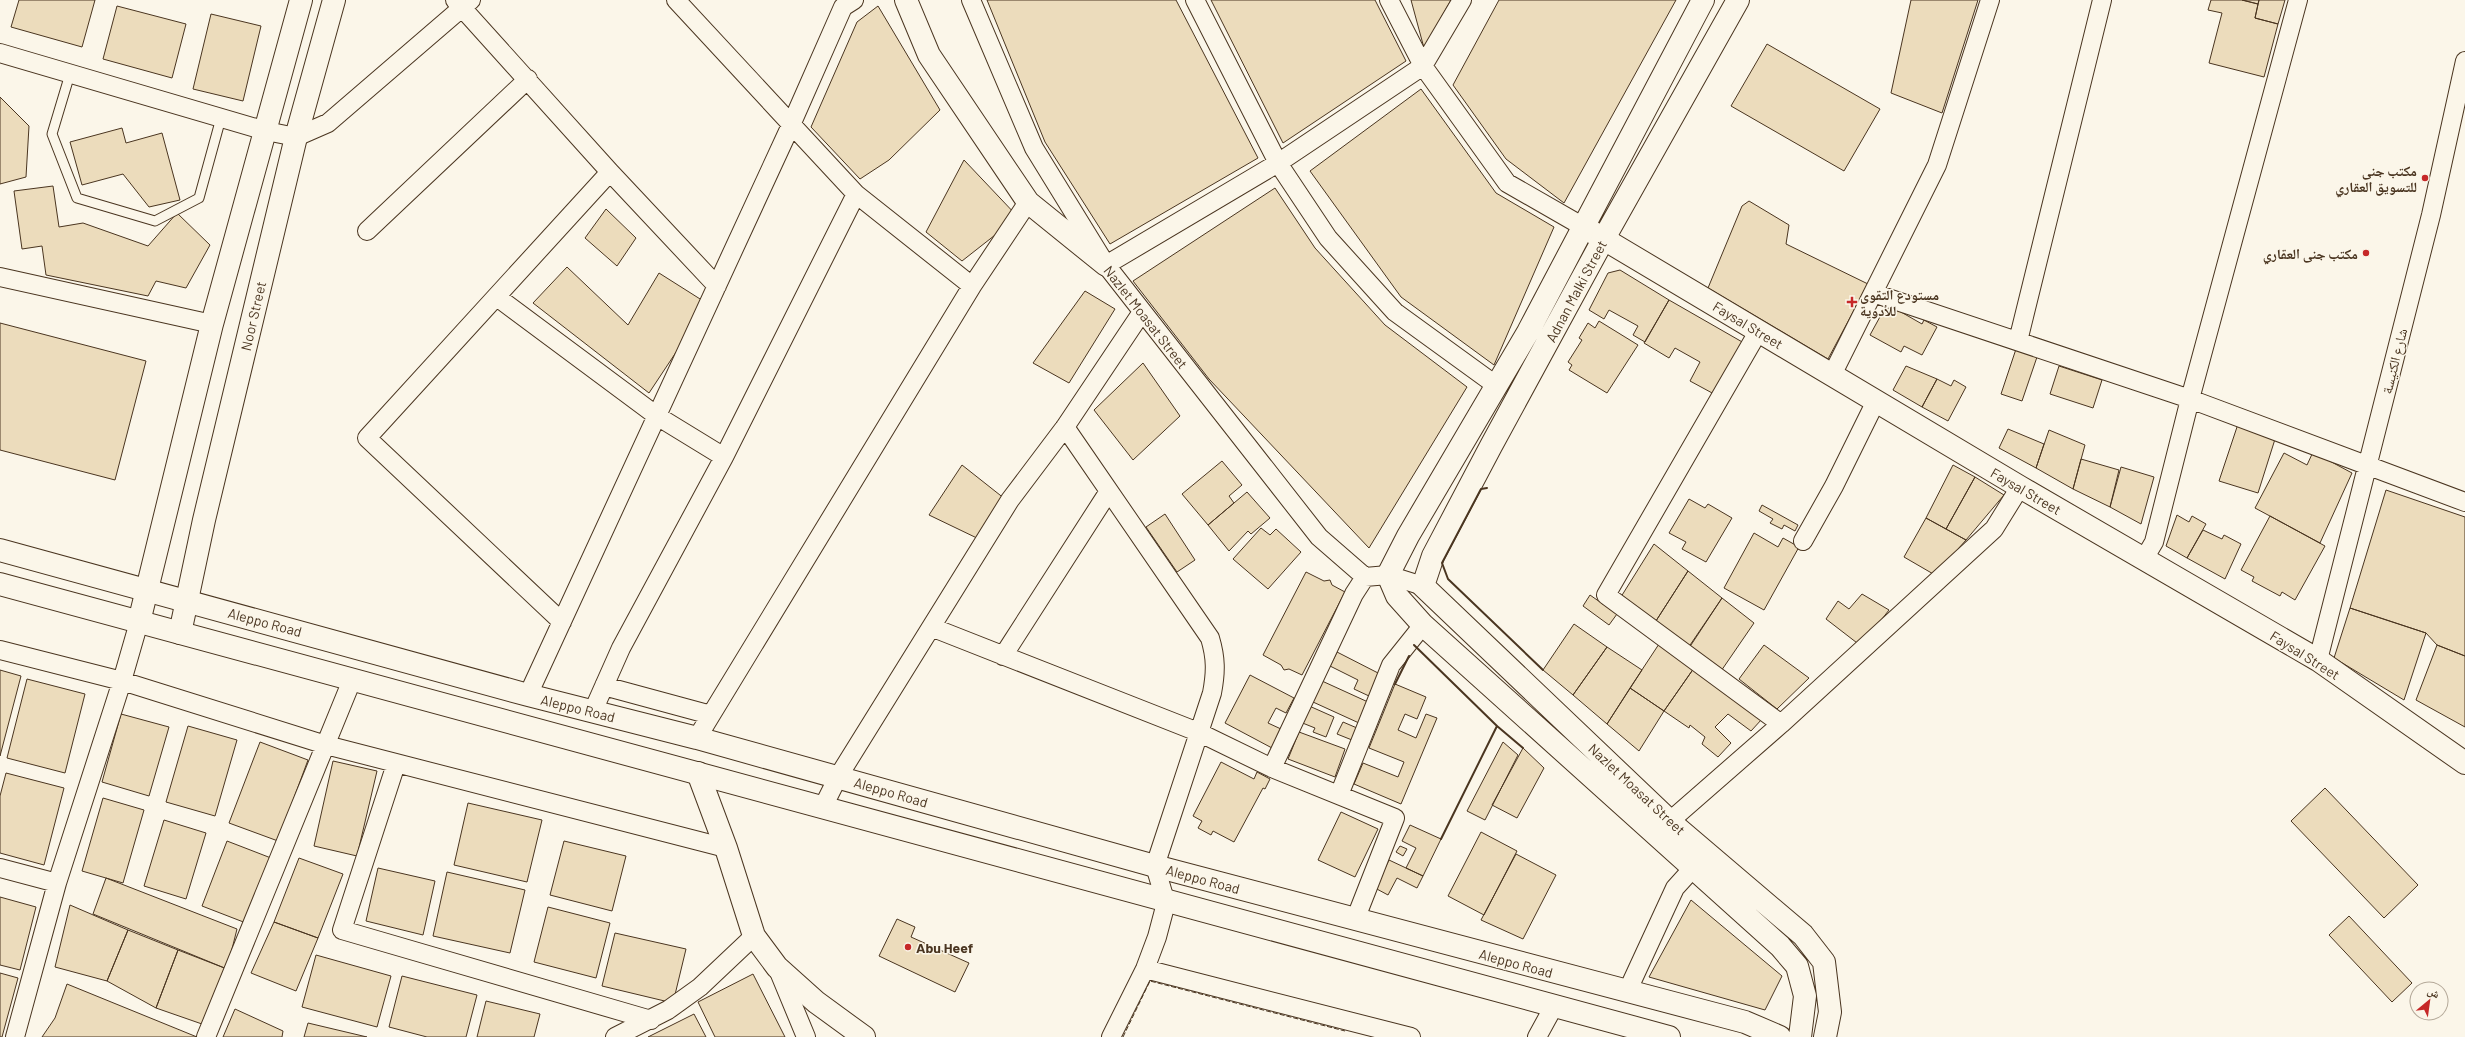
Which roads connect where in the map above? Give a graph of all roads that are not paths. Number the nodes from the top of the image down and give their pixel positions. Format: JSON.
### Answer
{"nodes":[{"id":1,"x":301,"y":0,"type":"edge"},
{"id":2,"x":334,"y":0,"type":"edge"},
{"id":3,"x":676,"y":0,"type":"edge"},
{"id":4,"x":906,"y":0,"type":"edge"},
{"id":5,"x":971,"y":0,"type":"edge"},
{"id":6,"x":1195,"y":0,"type":"edge"},
{"id":7,"x":1389,"y":0,"type":"edge"},
{"id":8,"x":1462,"y":0,"type":"edge"},
{"id":9,"x":1703,"y":0,"type":"edge"},
{"id":10,"x":1738,"y":0,"type":"edge"},
{"id":11,"x":1990,"y":0,"type":"edge"},
{"id":12,"x":2102,"y":0,"type":"edge"},
{"id":13,"x":2298,"y":0,"type":"edge"},
{"id":14,"x":463,"y":2,"type":"edge"},
{"id":15,"x":845,"y":2,"type":"edge"},
{"id":16,"x":0,"y":53,"type":"edge"},
{"id":17,"x":2465,"y":61,"type":"edge"},
{"id":18,"x":1423,"y":66,"type":"junction"},
{"id":19,"x":70,"y":74,"type":"junction"},
{"id":20,"x":528,"y":79,"type":"junction"},
{"id":21,"x":221,"y":118,"type":"junction"},
{"id":22,"x":791,"y":125,"type":"junction"},
{"id":23,"x":266,"y":131,"type":"junction"},
{"id":24,"x":296,"y":137,"type":"junction"},
{"id":25,"x":1278,"y":163,"type":"junction"},
{"id":26,"x":610,"y":172,"type":"junction"},
{"id":27,"x":856,"y":194,"type":"junction"},
{"id":28,"x":1028,"y":202,"type":"junction"},
{"id":29,"x":1582,"y":226,"type":"junction"},
{"id":30,"x":367,"y":231,"type":"dead end"},
{"id":31,"x":1603,"y":240,"type":"junction"},
{"id":32,"x":1106,"y":265,"type":"junction"},
{"id":33,"x":0,"y":277,"type":"edge"},
{"id":34,"x":717,"y":286,"type":"junction"},
{"id":35,"x":972,"y":286,"type":"junction"},
{"id":36,"x":1873,"y":293,"type":"junction"},
{"id":37,"x":497,"y":297,"type":"junction"},
{"id":38,"x":1142,"y":312,"type":"junction"},
{"id":39,"x":212,"y":324,"type":"junction"},
{"id":40,"x":1758,"y":332,"type":"junction"},
{"id":41,"x":2018,"y":341,"type":"junction"},
{"id":42,"x":1832,"y":375,"type":"junction"},
{"id":43,"x":1497,"y":386,"type":"junction"},
{"id":44,"x":2190,"y":399,"type":"junction"},
{"id":45,"x":1876,"y":401,"type":"junction"},
{"id":46,"x":657,"y":416,"type":"junction"},
{"id":47,"x":1065,"y":427,"type":"junction"},
{"id":48,"x":724,"y":457,"type":"junction"},
{"id":49,"x":2368,"y":466,"type":"junction"},
{"id":50,"x":2020,"y":487,"type":"junction"},
{"id":51,"x":1109,"y":491,"type":"junction"},
{"id":52,"x":2465,"y":502,"type":"edge"},
{"id":53,"x":1803,"y":541,"type":"dead end"},
{"id":54,"x":0,"y":550,"type":"edge"},
{"id":55,"x":2144,"y":559,"type":"junction"},
{"id":56,"x":1388,"y":575,"type":"junction"},
{"id":57,"x":1365,"y":577,"type":"junction"},
{"id":58,"x":0,"y":584,"type":"edge"},
{"id":59,"x":1423,"y":586,"type":"junction"},
{"id":60,"x":145,"y":589,"type":"junction"},
{"id":61,"x":186,"y":600,"type":"junction"},
{"id":62,"x":138,"y":622,"type":"junction"},
{"id":63,"x":562,"y":622,"type":"junction"},
{"id":64,"x":1424,"y":625,"type":"junction"},
{"id":65,"x":931,"y":627,"type":"junction"},
{"id":66,"x":180,"y":633,"type":"junction"},
{"id":67,"x":0,"y":650,"type":"edge"},
{"id":68,"x":1003,"y":656,"type":"junction"},
{"id":69,"x":2318,"y":660,"type":"junction"},
{"id":70,"x":352,"y":680,"type":"junction"},
{"id":71,"x":122,"y":681,"type":"junction"},
{"id":72,"x":604,"y":686,"type":"junction"},
{"id":73,"x":528,"y":695,"type":"junction"},
{"id":74,"x":593,"y":711,"type":"junction"},
{"id":75,"x":711,"y":716,"type":"junction"},
{"id":76,"x":1781,"y":724,"type":"junction"},
{"id":77,"x":1198,"y":732,"type":"junction"},
{"id":78,"x":697,"y":738,"type":"junction"},
{"id":79,"x":326,"y":745,"type":"junction"},
{"id":80,"x":2465,"y":763,"type":"edge"},
{"id":81,"x":396,"y":764,"type":"junction"},
{"id":82,"x":1272,"y":768,"type":"junction"},
{"id":83,"x":698,"y":774,"type":"junction"},
{"id":84,"x":838,"y":777,"type":"junction"},
{"id":85,"x":1339,"y":795,"type":"junction"},
{"id":86,"x":823,"y":807,"type":"junction"},
{"id":87,"x":1670,"y":821,"type":"junction"},
{"id":88,"x":726,"y":848,"type":"junction"},
{"id":89,"x":1155,"y":866,"type":"junction"},
{"id":90,"x":1694,"y":867,"type":"junction"},
{"id":91,"x":0,"y":868,"type":"edge"},
{"id":92,"x":56,"y":883,"type":"junction"},
{"id":93,"x":1166,"y":903,"type":"junction"},
{"id":94,"x":1355,"y":920,"type":"junction"},
{"id":95,"x":754,"y":936,"type":"junction"},
{"id":96,"x":776,"y":967,"type":"junction"},
{"id":97,"x":1145,"y":969,"type":"junction"},
{"id":98,"x":1627,"y":992,"type":"junction"},
{"id":99,"x":1554,"y":1006,"type":"junction"},
{"id":100,"x":651,"y":1020,"type":"junction"},
{"id":101,"x":1374,"y":1033,"type":"edge"},
{"id":102,"x":15,"y":1037,"type":"edge"},
{"id":103,"x":206,"y":1037,"type":"edge"},
{"id":104,"x":617,"y":1037,"type":"edge"},
{"id":105,"x":806,"y":1037,"type":"edge"},
{"id":106,"x":864,"y":1037,"type":"edge"},
{"id":107,"x":1111,"y":1037,"type":"edge"},
{"id":108,"x":1411,"y":1037,"type":"edge"},
{"id":109,"x":1537,"y":1037,"type":"edge"},
{"id":110,"x":1669,"y":1037,"type":"edge"},
{"id":111,"x":1780,"y":1037,"type":"edge"},
{"id":112,"x":1800,"y":1037,"type":"edge"},
{"id":113,"x":1825,"y":1037,"type":"edge"}],
"edges":[{"from":1,"to":23,"type":"main road"},
{"from":2,"to":24,"type":"main road","name":"Noor Street"},
{"from":3,"to":22,"type":"street"},
{"from":4,"to":28,"type":"main road"},
{"from":5,"to":32,"type":"street","name":"Nazlet Moasat Street"},
{"from":6,"to":25,"type":"street"},
{"from":7,"to":18,"type":"street"},
{"from":8,"to":18,"type":"street"},
{"from":9,"to":29,"type":"main road","name":"Adnan Malki Street"},
{"from":10,"to":31,"type":"main road","name":"Adnan Malki Street"},
{"from":11,"to":36,"type":"street"},
{"from":12,"to":41,"type":"street"},
{"from":13,"to":44,"type":"street"},
{"from":14,"to":20,"type":"street"},
{"from":14,"to":24,"type":"street"},
{"from":15,"to":22,"type":"street"},
{"from":16,"to":19,"type":"street"},
{"from":17,"to":49,"type":"street","name":"شارع الكنيسة"},
{"from":18,"to":25,"type":"street"},
{"from":18,"to":29,"type":"street"},
{"from":19,"to":21,"type":"street"},
{"from":19,"to":21,"type":"lane"},
{"from":20,"to":26,"type":"street"},
{"from":20,"to":30,"type":"street"},
{"from":21,"to":23,"type":"street"},
{"from":22,"to":27,"type":"street"},
{"from":22,"to":34,"type":"street"},
{"from":23,"to":24,"type":"street"},
{"from":23,"to":39,"type":"main road"},
{"from":24,"to":61,"type":"main road","name":"Noor Street"},
{"from":25,"to":32,"type":"street"},
{"from":25,"to":43,"type":"street"},
{"from":26,"to":34,"type":"street"},
{"from":26,"to":37,"type":"street"},
{"from":27,"to":35,"type":"street"},
{"from":27,"to":48,"type":"street"},
{"from":28,"to":32,"type":"main road"},
{"from":28,"to":35,"type":"street"},
{"from":29,"to":31,"type":"main road","name":"Faysal Street"},
{"from":29,"to":43,"type":"main road","name":"Adnan Malki Street"},
{"from":31,"to":40,"type":"main road","name":"Faysal Street"},
{"from":31,"to":59,"type":"main road","name":"Adnan Malki Street"},
{"from":32,"to":38,"type":"street","name":"Nazlet Moasat Street"},
{"from":33,"to":39,"type":"street"},
{"from":34,"to":46,"type":"street"},
{"from":35,"to":75,"type":"street"},
{"from":36,"to":41,"type":"street"},
{"from":36,"to":42,"type":"street"},
{"from":37,"to":46,"type":"street"},
{"from":37,"to":63,"type":"street"},
{"from":38,"to":47,"type":"street"},
{"from":38,"to":57,"type":"street","name":"Nazlet Moasat Street"},
{"from":39,"to":60,"type":"main road"},
{"from":40,"to":42,"type":"main road","name":"Faysal Street"},
{"from":40,"to":76,"type":"street"},
{"from":41,"to":44,"type":"street"},
{"from":42,"to":45,"type":"main road","name":"Faysal Street"},
{"from":43,"to":56,"type":"main road","name":"Adnan Malki Street"},
{"from":44,"to":49,"type":"street"},
{"from":44,"to":55,"type":"street"},
{"from":45,"to":50,"type":"main road","name":"Faysal Street"},
{"from":45,"to":53,"type":"street"},
{"from":46,"to":48,"type":"street"},
{"from":46,"to":63,"type":"street"},
{"from":47,"to":51,"type":"street"},
{"from":47,"to":65,"type":"street"},
{"from":48,"to":72,"type":"street"},
{"from":49,"to":52,"type":"street"},
{"from":49,"to":69,"type":"street","name":"شارع الكنيسة"},
{"from":50,"to":55,"type":"main road","name":"Faysal Street"},
{"from":50,"to":76,"type":"street"},
{"from":51,"to":68,"type":"street"},
{"from":51,"to":77,"type":"street"},
{"from":54,"to":60,"type":"main road","name":"Aleppo Road"},
{"from":55,"to":69,"type":"main road","name":"Faysal Street"},
{"from":56,"to":57,"type":"street","name":"Nazlet Moasat Street"},
{"from":56,"to":59,"type":"street","name":"Nazlet Moasat Street"},
{"from":56,"to":64,"type":"main road","name":"Nazlet Moasat Street"},
{"from":57,"to":82,"type":"street"},
{"from":58,"to":62,"type":"main road"},
{"from":59,"to":87,"type":"main road","name":"Nazlet Moasat Street"},
{"from":60,"to":61,"type":"main road","name":"Aleppo Road"},
{"from":60,"to":62,"type":"main road"},
{"from":61,"to":66,"type":"main road","name":"Noor Street"},
{"from":61,"to":73,"type":"main road","name":"Aleppo Road"},
{"from":62,"to":66,"type":"main road"},
{"from":62,"to":71,"type":"street"},
{"from":63,"to":73,"type":"street"},
{"from":64,"to":85,"type":"street"},
{"from":64,"to":90,"type":"main road","name":"Nazlet Moasat Street"},
{"from":65,"to":68,"type":"street"},
{"from":65,"to":84,"type":"street"},
{"from":66,"to":70,"type":"main road"},
{"from":67,"to":71,"type":"street"},
{"from":68,"to":77,"type":"street"},
{"from":69,"to":80,"type":"main road","name":"Faysal Street"},
{"from":70,"to":79,"type":"street"},
{"from":70,"to":83,"type":"main road"},
{"from":71,"to":79,"type":"street"},
{"from":71,"to":92,"type":"street"},
{"from":72,"to":74,"type":"street"},
{"from":72,"to":75,"type":"street"},
{"from":73,"to":74,"type":"main road","name":"Aleppo Road"},
{"from":74,"to":78,"type":"main road","name":"Aleppo Road"},
{"from":75,"to":78,"type":"street"},
{"from":76,"to":87,"type":"street"},
{"from":77,"to":82,"type":"street"},
{"from":77,"to":89,"type":"street"},
{"from":78,"to":84,"type":"main road","name":"Aleppo Road"},
{"from":79,"to":81,"type":"street"},
{"from":79,"to":103,"type":"street"},
{"from":81,"to":88,"type":"street"},
{"from":81,"to":100,"type":"street"},
{"from":82,"to":85,"type":"street"},
{"from":83,"to":86,"type":"main road"},
{"from":83,"to":88,"type":"main road"},
{"from":84,"to":86,"type":"street"},
{"from":84,"to":89,"type":"main road","name":"Aleppo Road"},
{"from":85,"to":94,"type":"street"},
{"from":86,"to":93,"type":"main road"},
{"from":87,"to":113,"type":"main road","name":"Nazlet Moasat Street"},
{"from":88,"to":95,"type":"main road"},
{"from":89,"to":93,"type":"street"},
{"from":89,"to":94,"type":"main road","name":"Aleppo Road"},
{"from":90,"to":98,"type":"street"},
{"from":90,"to":112,"type":"main road","name":"Nazlet Moasat Street"},
{"from":91,"to":92,"type":"street"},
{"from":92,"to":102,"type":"street"},
{"from":93,"to":97,"type":"street"},
{"from":93,"to":99,"type":"main road"},
{"from":94,"to":98,"type":"main road","name":"Aleppo Road"},
{"from":95,"to":96,"type":"main road"},
{"from":95,"to":100,"type":"street"},
{"from":96,"to":105,"type":"street"},
{"from":96,"to":106,"type":"main road"},
{"from":97,"to":101,"type":"street"},
{"from":97,"to":107,"type":"street"},
{"from":98,"to":111,"type":"main road","name":"Aleppo Road"},
{"from":99,"to":109,"type":"street"},
{"from":99,"to":110,"type":"main road"},
{"from":100,"to":104,"type":"street"},
{"from":101,"to":108,"type":"street"}]}
